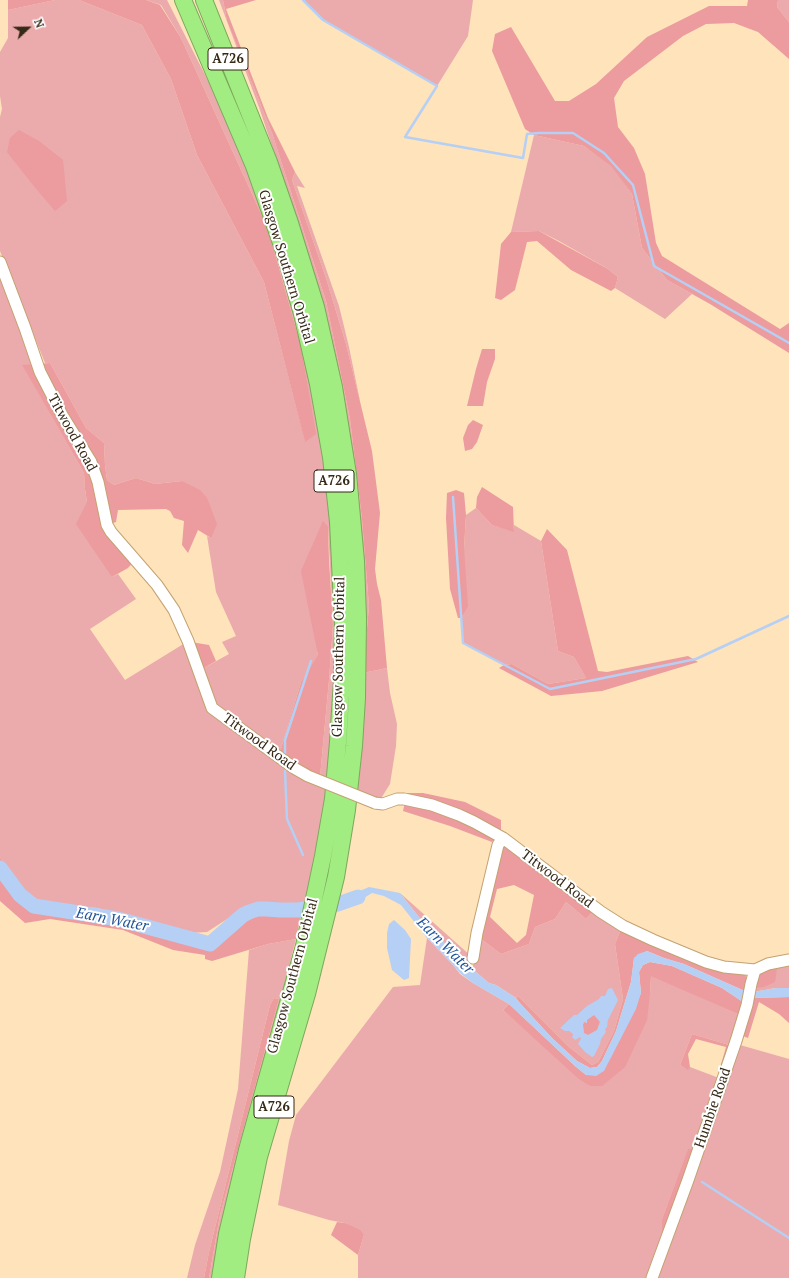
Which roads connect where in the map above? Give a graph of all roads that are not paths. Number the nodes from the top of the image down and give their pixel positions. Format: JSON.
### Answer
{"nodes":[{"id":1,"x":172,"y":0,"type":"edge"},
{"id":2,"x":183,"y":0,"type":"edge"},
{"id":3,"x":204,"y":0,"type":"edge"},
{"id":4,"x":213,"y":0,"type":"edge"},
{"id":5,"x":225,"y":98,"type":"junction"},
{"id":6,"x":252,"y":118,"type":"junction"},
{"id":7,"x":0,"y":262,"type":"edge"},
{"id":8,"x":503,"y":838,"type":"junction"},
{"id":9,"x":473,"y":958,"type":"dead end"},
{"id":10,"x":789,"y":960,"type":"edge"},
{"id":11,"x":755,"y":970,"type":"junction"},
{"id":12,"x":220,"y":1278,"type":"edge"},
{"id":13,"x":236,"y":1278,"type":"edge"},
{"id":14,"x":652,"y":1278,"type":"edge"}],
"edges":[{"from":1,"to":5,"type":"highway"},
{"from":2,"to":5,"type":"highway","name":"Glasgow Southern Orbital","number":"A726"},
{"from":3,"to":6,"type":"highway","name":"Glasgow Southern Orbital","number":"A726"},
{"from":4,"to":6,"type":"highway"},
{"from":5,"to":12,"type":"highway","name":"Glasgow Southern Orbital","number":"A726"},
{"from":6,"to":13,"type":"highway","name":"Glasgow Southern Orbital","number":"A726"},
{"from":7,"to":8,"type":"street","name":"Titwood Road","bridge":true},
{"from":8,"to":9,"type":"street"},
{"from":8,"to":11,"type":"street","name":"Titwood Road"},
{"from":10,"to":11,"type":"street"},
{"from":11,"to":14,"type":"street","name":"Humbie Road"}]}
